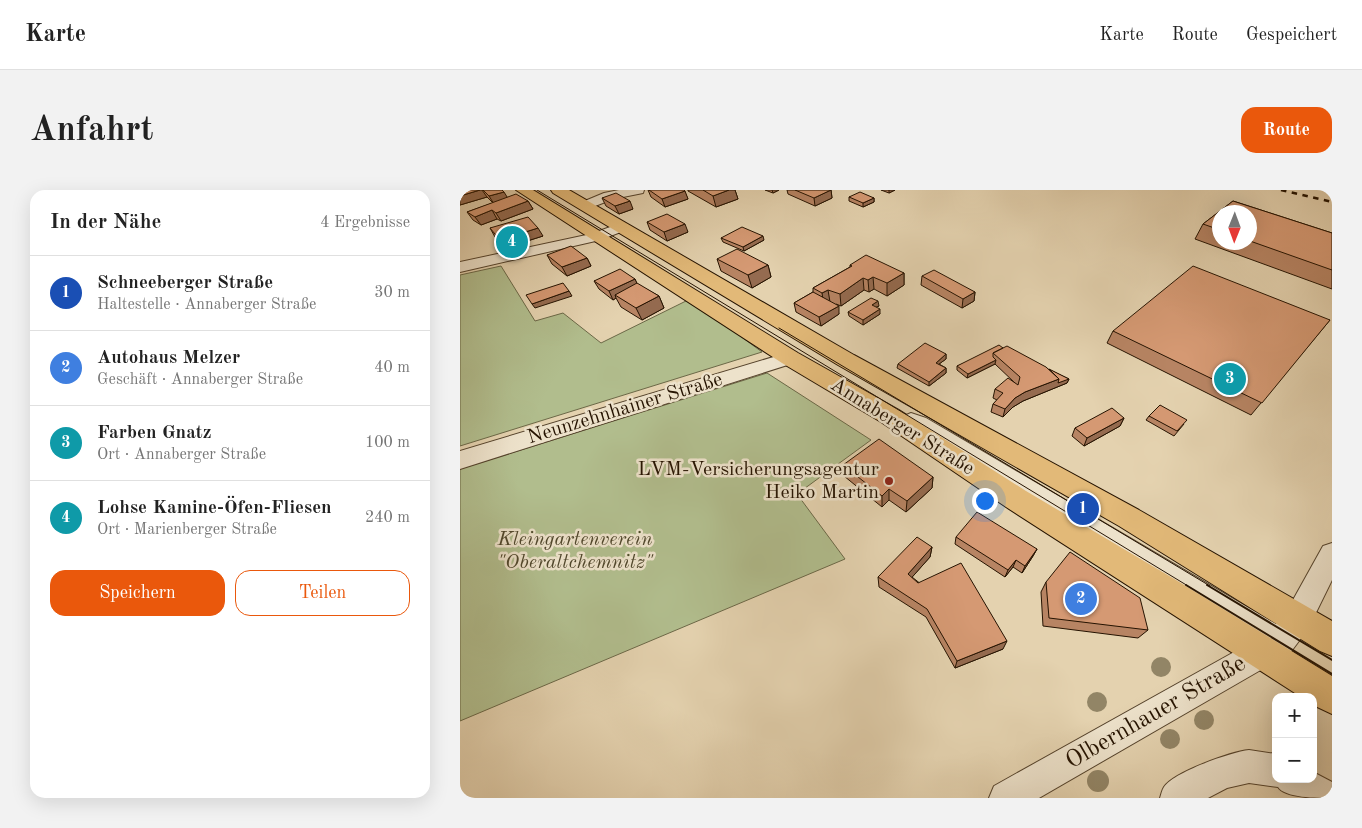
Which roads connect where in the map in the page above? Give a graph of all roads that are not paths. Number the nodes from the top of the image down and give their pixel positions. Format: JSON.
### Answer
{"nodes":[{"id":1,"x":523,"y":190,"type":"edge"},
{"id":2,"x":558,"y":190,"type":"edge"},
{"id":3,"x":638,"y":190,"type":"edge"},
{"id":4,"x":585,"y":206,"type":"junction"},
{"id":5,"x":608,"y":232,"type":"junction"},
{"id":6,"x":460,"y":267,"type":"edge"},
{"id":7,"x":790,"y":358,"type":"junction"},
{"id":8,"x":460,"y":460,"type":"edge"},
{"id":9,"x":1332,"y":554,"type":"edge"},
{"id":10,"x":1280,"y":638,"type":"junction"},
{"id":11,"x":1332,"y":639,"type":"edge"},
{"id":12,"x":1332,"y":696,"type":"edge"},
{"id":13,"x":1272,"y":770,"type":"edge"},
{"id":14,"x":1299,"y":783,"type":"edge"},
{"id":15,"x":1006,"y":798,"type":"edge"},
{"id":16,"x":1177,"y":798,"type":"edge"},
{"id":17,"x":1327,"y":798,"type":"edge"}],
"edges":[{"from":1,"to":5,"type":"main road","name":"Annaberger Straße"},
{"from":2,"to":4,"type":"main road","name":"Annaberger Straße"},
{"from":3,"to":4,"type":"street"},
{"from":4,"to":5,"type":"main road","name":"Annaberger Straße"},
{"from":5,"to":6,"type":"street"},
{"from":5,"to":7,"type":"main road","name":"Annaberger Straße"},
{"from":5,"to":10,"type":"main road","name":"Annaberger Straße"},
{"from":7,"to":8,"type":"street","name":"Neunzehnhainer Straße"},
{"from":7,"to":10,"type":"main road","name":"Annaberger Straße"},
{"from":9,"to":10,"type":"street"},
{"from":10,"to":11,"type":"main road","name":"Annaberger Straße"},
{"from":10,"to":12,"type":"main road","name":"Annaberger Straße"},
{"from":10,"to":15,"type":"street","name":"Olbernhauer Straße"},
{"from":13,"to":16,"type":"street"},
{"from":14,"to":17,"type":"street"}]}
